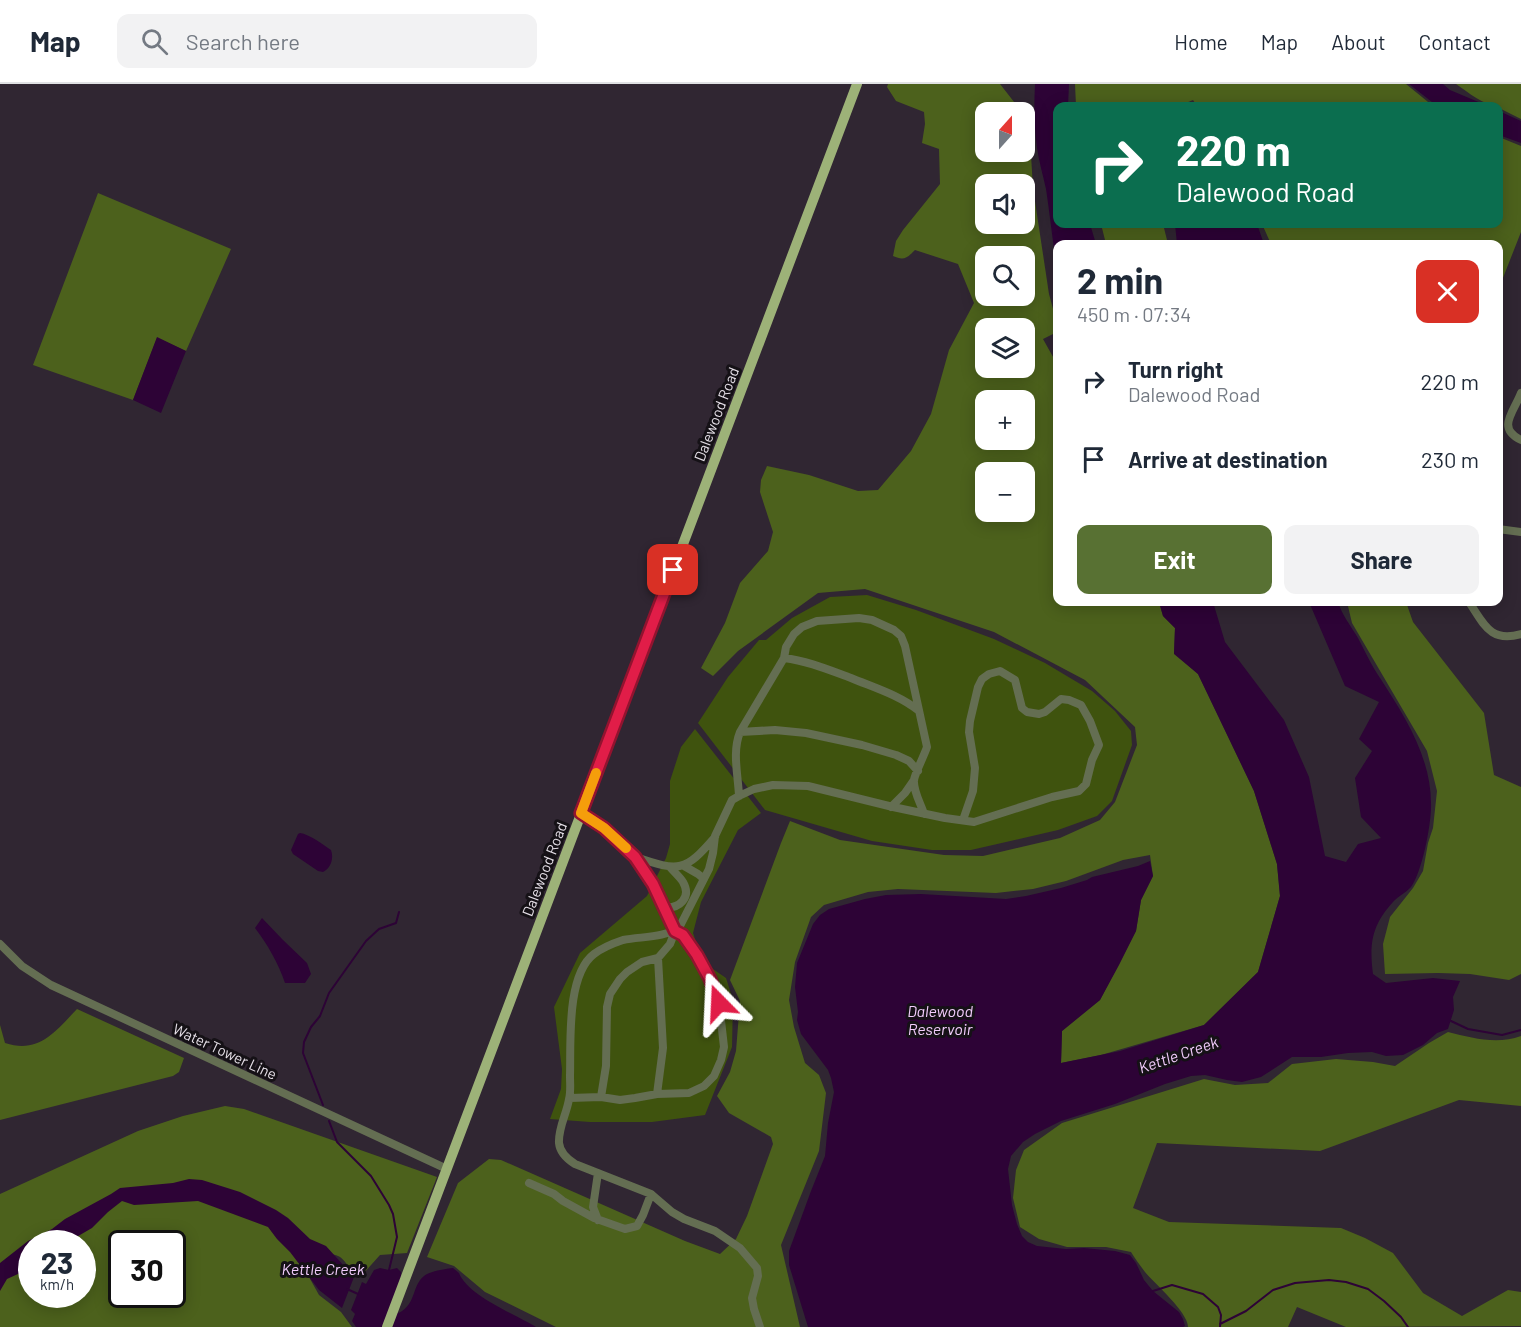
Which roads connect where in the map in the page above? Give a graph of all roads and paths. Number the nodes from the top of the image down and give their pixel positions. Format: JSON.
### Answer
{"nodes":[{"id":1,"x":857,"y":84,"type":"edge"},
{"id":2,"x":1521,"y":393,"type":"edge"},
{"id":3,"x":1521,"y":440,"type":"edge"},
{"id":4,"x":1503,"y":530,"type":"edge"},
{"id":5,"x":1521,"y":532,"type":"edge"},
{"id":6,"x":1471,"y":606,"type":"edge"},
{"id":7,"x":1521,"y":634,"type":"edge"},
{"id":8,"x":784,"y":658,"type":"junction"},
{"id":9,"x":919,"y":711,"type":"junction"},
{"id":10,"x":740,"y":732,"type":"junction"},
{"id":11,"x":918,"y":771,"type":"junction"},
{"id":12,"x":914,"y":780,"type":"junction"},
{"id":13,"x":739,"y":796,"type":"junction"},
{"id":14,"x":891,"y":807,"type":"junction"},
{"id":15,"x":581,"y":813,"type":"junction"},
{"id":16,"x":924,"y":813,"type":"junction"},
{"id":17,"x":963,"y":820,"type":"junction"},
{"id":18,"x":715,"y":837,"type":"junction"},
{"id":19,"x":635,"y":857,"type":"junction"},
{"id":20,"x":684,"y":866,"type":"junction"},
{"id":21,"x":670,"y":867,"type":"junction"},
{"id":22,"x":704,"y":879,"type":"junction"},
{"id":23,"x":664,"y":907,"type":"junction"},
{"id":24,"x":675,"y":931,"type":"junction"},
{"id":25,"x":0,"y":944,"type":"edge"},
{"id":26,"x":658,"y":958,"type":"junction"},
{"id":27,"x":657,"y":1094,"type":"junction"},
{"id":28,"x":601,"y":1097,"type":"junction"},
{"id":29,"x":570,"y":1098,"type":"junction"},
{"id":30,"x":447,"y":1169,"type":"junction"},
{"id":31,"x":598,"y":1173,"type":"junction"},
{"id":32,"x":529,"y":1183,"type":"dead end"},
{"id":33,"x":651,"y":1194,"type":"junction"},
{"id":34,"x":598,"y":1220,"type":"junction"},
{"id":35,"x":387,"y":1327,"type":"edge"},
{"id":36,"x":760,"y":1327,"type":"edge"}],
"edges":[{"from":1,"to":15,"type":"main road","name":"Dalewood Road"},
{"from":2,"to":3,"type":"street"},
{"from":4,"to":5,"type":"street"},
{"from":6,"to":7,"type":"street"},
{"from":8,"to":9,"type":"street"},
{"from":8,"to":9,"type":"street"},
{"from":8,"to":10,"type":"street"},
{"from":9,"to":11,"type":"street"},
{"from":10,"to":11,"type":"street"},
{"from":10,"to":13,"type":"street"},
{"from":11,"to":12,"type":"street"},
{"from":12,"to":14,"type":"street"},
{"from":12,"to":16,"type":"street"},
{"from":13,"to":14,"type":"street"},
{"from":13,"to":18,"type":"street"},
{"from":14,"to":16,"type":"street"},
{"from":15,"to":19,"type":"street"},
{"from":15,"to":30,"type":"main road","name":"Dalewood Road"},
{"from":16,"to":17,"type":"street"},
{"from":17,"to":17,"type":"street"},
{"from":18,"to":20,"type":"street"},
{"from":18,"to":22,"type":"street"},
{"from":19,"to":21,"type":"street"},
{"from":19,"to":23,"type":"street"},
{"from":20,"to":21,"type":"street"},
{"from":20,"to":22,"type":"street"},
{"from":21,"to":23,"type":"street"},
{"from":22,"to":24,"type":"street"},
{"from":23,"to":24,"type":"street"},
{"from":24,"to":26,"type":"street"},
{"from":24,"to":27,"type":"street"},
{"from":24,"to":29,"type":"street"},
{"from":25,"to":30,"type":"street","name":"Water Tower Line"},
{"from":26,"to":27,"type":"street"},
{"from":26,"to":28,"type":"street"},
{"from":27,"to":28,"type":"street"},
{"from":28,"to":29,"type":"street"},
{"from":29,"to":31,"type":"street"},
{"from":30,"to":35,"type":"main road","name":"Dalewood Road"},
{"from":31,"to":33,"type":"street"},
{"from":31,"to":34,"type":"street"},
{"from":32,"to":34,"type":"street"},
{"from":33,"to":34,"type":"street"},
{"from":33,"to":36,"type":"street"}]}
